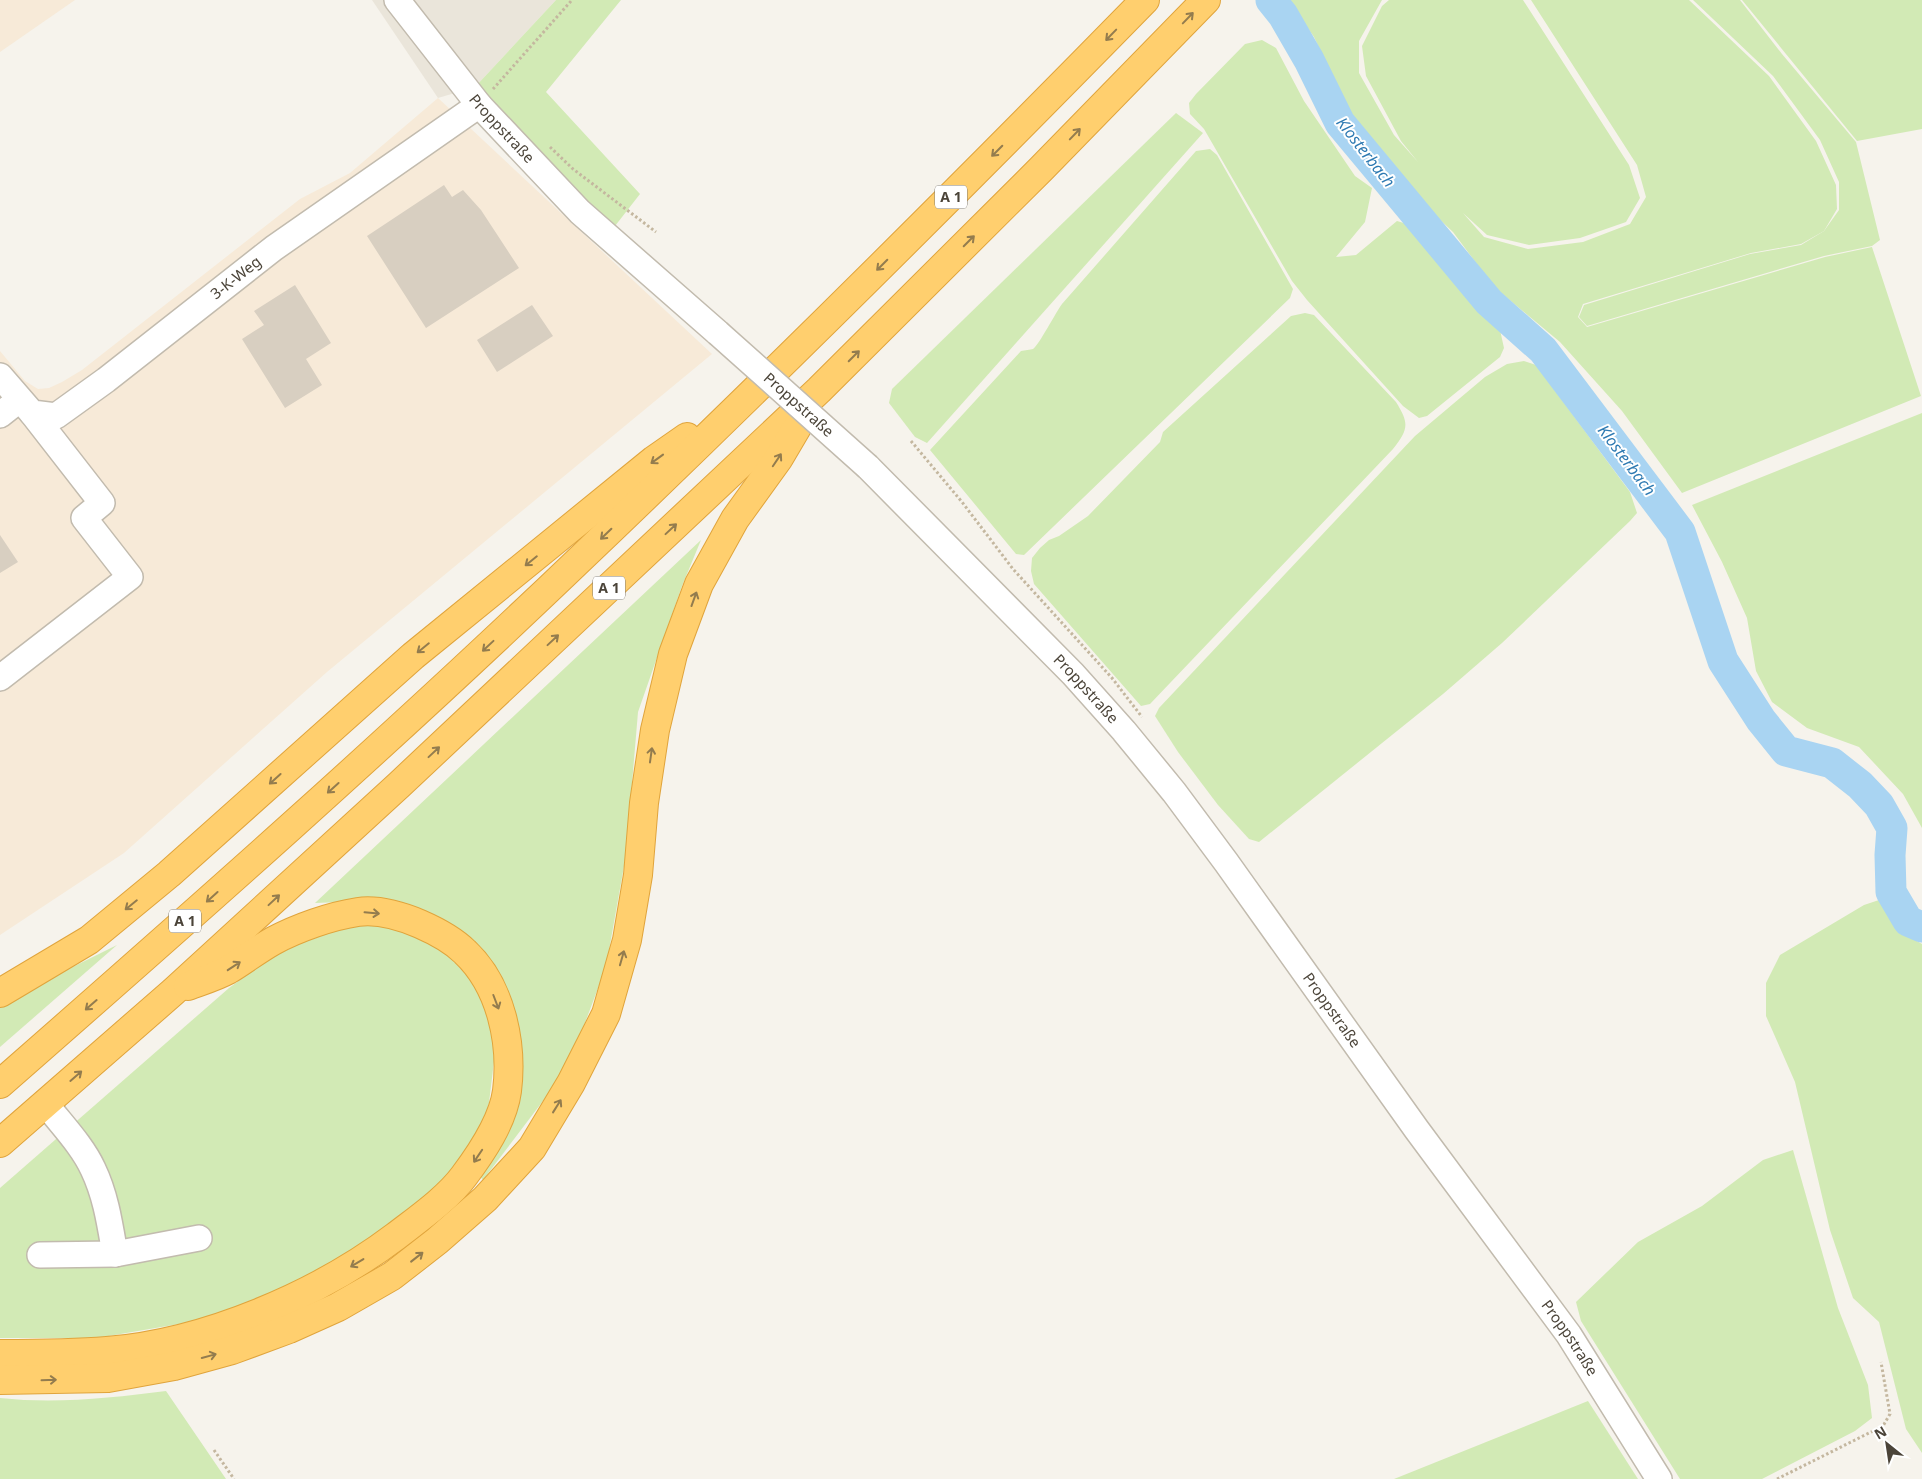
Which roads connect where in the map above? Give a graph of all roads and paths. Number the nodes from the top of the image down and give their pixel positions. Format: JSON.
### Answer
{"nodes":[{"id":1,"x":396,"y":0,"type":"edge"},
{"id":2,"x":572,"y":0,"type":"edge"},
{"id":3,"x":1145,"y":0,"type":"edge"},
{"id":4,"x":1206,"y":0,"type":"edge"},
{"id":5,"x":480,"y":105,"type":"junction"},
{"id":6,"x":546,"y":143,"type":"dead end"},
{"id":7,"x":656,"y":232,"type":"dead end"},
{"id":8,"x":0,"y":376,"type":"edge"},
{"id":9,"x":819,"y":390,"type":"junction"},
{"id":10,"x":754,"y":391,"type":"junction"},
{"id":11,"x":17,"y":409,"type":"edge"},
{"id":12,"x":0,"y":678,"type":"edge"},
{"id":13,"x":173,"y":992,"type":"junction"},
{"id":14,"x":0,"y":993,"type":"edge"},
{"id":15,"x":0,"y":1084,"type":"edge"},
{"id":16,"x":45,"y":1104,"type":"junction"},
{"id":17,"x":0,"y":1143,"type":"edge"},
{"id":18,"x":199,"y":1238,"type":"dead end"},
{"id":19,"x":115,"y":1254,"type":"junction"},
{"id":20,"x":40,"y":1255,"type":"dead end"},
{"id":21,"x":0,"y":1354,"type":"edge"},
{"id":22,"x":1881,"y":1362,"type":"dead end"},
{"id":23,"x":0,"y":1380,"type":"edge"},
{"id":24,"x":214,"y":1450,"type":"dead end"},
{"id":25,"x":234,"y":1479,"type":"edge"},
{"id":26,"x":1659,"y":1479,"type":"edge"},
{"id":27,"x":1777,"y":1479,"type":"edge"}],
"edges":[{"from":1,"to":5,"type":"street","name":"Proppstraße"},
{"from":2,"to":5,"type":"path"},
{"from":3,"to":10,"type":"highway","number":"A 1","one_way":true},
{"from":9,"to":4,"type":"highway","number":"A 1","one_way":true},
{"from":5,"to":11,"type":"street","name":"3-K-Weg"},
{"from":5,"to":26,"type":"street","name":"Proppstraße","bridge":true},
{"from":6,"to":7,"type":"path"},
{"from":8,"to":11,"type":"street"},
{"from":13,"to":9,"type":"highway","number":"A 1","one_way":true},
{"from":23,"to":9,"type":"highway","one_way":true},
{"from":10,"to":14,"type":"highway","one_way":true},
{"from":10,"to":15,"type":"highway","number":"A 1","one_way":true},
{"from":11,"to":12,"type":"street"},
{"from":16,"to":13,"type":"highway","number":"A 1","one_way":true},
{"from":13,"to":21,"type":"highway","one_way":true},
{"from":16,"to":17,"type":"highway","number":"A 1"},
{"from":16,"to":19,"type":"street"},
{"from":18,"to":19,"type":"street"},
{"from":19,"to":20,"type":"street"},
{"from":22,"to":27,"type":"path"},
{"from":24,"to":25,"type":"path"}]}
